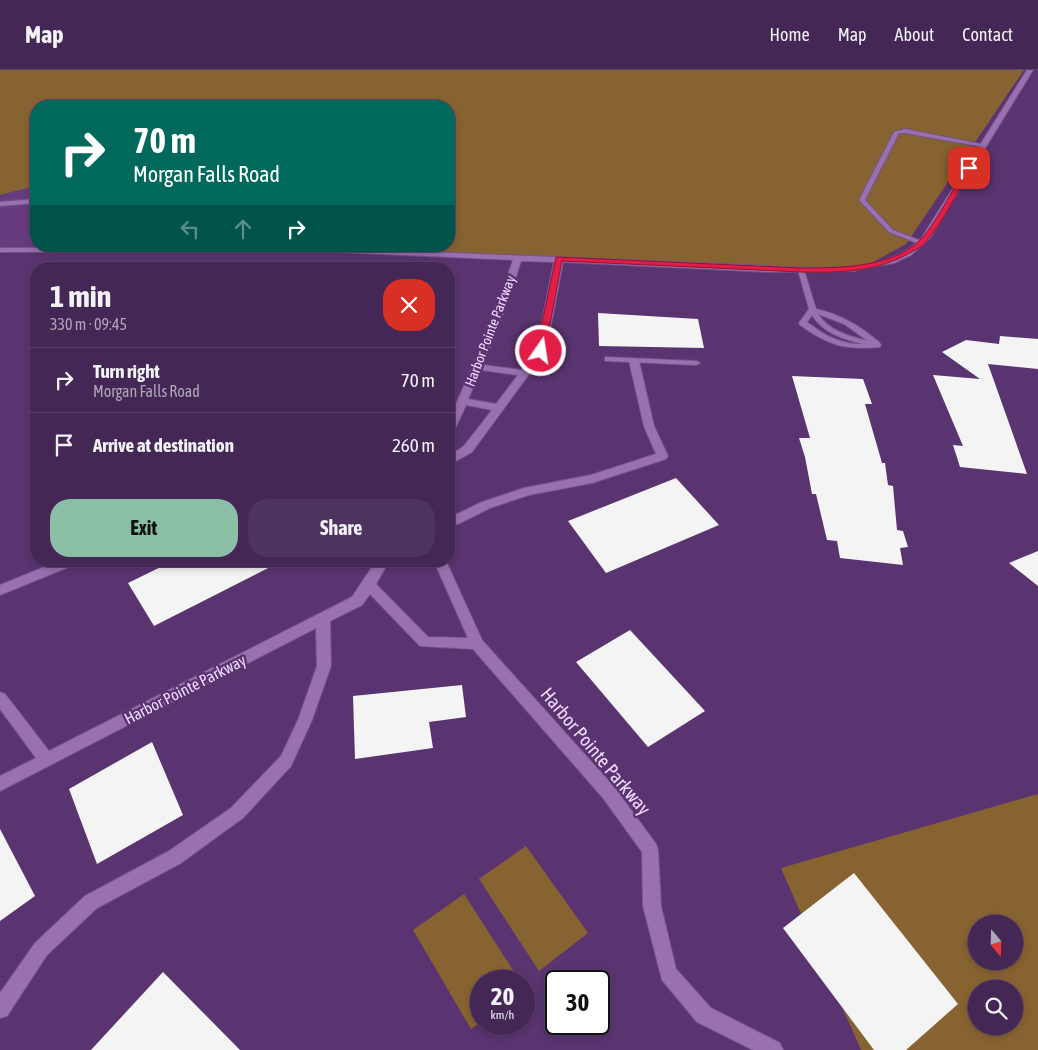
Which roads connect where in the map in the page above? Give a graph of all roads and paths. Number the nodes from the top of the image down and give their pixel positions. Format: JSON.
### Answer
{"nodes":[{"id":1,"x":1030,"y":70,"type":"edge"},
{"id":2,"x":982,"y":145,"type":"junction"},
{"id":3,"x":30,"y":201,"type":"edge"},
{"id":4,"x":0,"y":204,"type":"edge"},
{"id":5,"x":922,"y":243,"type":"junction"},
{"id":6,"x":30,"y":249,"type":"edge"},
{"id":7,"x":0,"y":250,"type":"edge"},
{"id":8,"x":390,"y":252,"type":"edge"},
{"id":9,"x":518,"y":257,"type":"junction"},
{"id":10,"x":559,"y":259,"type":"junction"},
{"id":11,"x":801,"y":270,"type":"junction"},
{"id":12,"x":812,"y":310,"type":"junction"},
{"id":13,"x":877,"y":345,"type":"junction"},
{"id":14,"x":608,"y":359,"type":"dead end"},
{"id":15,"x":634,"y":361,"type":"junction"},
{"id":16,"x":696,"y":364,"type":"dead end"},
{"id":17,"x":477,"y":367,"type":"junction"},
{"id":18,"x":526,"y":373,"type":"junction"},
{"id":19,"x":462,"y":401,"type":"junction"},
{"id":20,"x":499,"y":408,"type":"junction"},
{"id":21,"x":455,"y":417,"type":"edge"},
{"id":22,"x":455,"y":457,"type":"edge"},
{"id":23,"x":455,"y":520,"type":"edge"},
{"id":24,"x":53,"y":567,"type":"edge"},
{"id":25,"x":380,"y":567,"type":"edge"},
{"id":26,"x":443,"y":567,"type":"edge"},
{"id":27,"x":369,"y":585,"type":"junction"},
{"id":28,"x":0,"y":590,"type":"edge"},
{"id":29,"x":323,"y":618,"type":"junction"},
{"id":30,"x":477,"y":644,"type":"junction"},
{"id":31,"x":0,"y":698,"type":"edge"},
{"id":32,"x":46,"y":760,"type":"junction"},
{"id":33,"x":0,"y":784,"type":"edge"},
{"id":34,"x":0,"y":1009,"type":"edge"},
{"id":35,"x":773,"y":1050,"type":"edge"}],
"edges":[{"from":1,"to":2,"type":"street"},
{"from":2,"to":5,"type":"street"},
{"from":2,"to":5,"type":"lane"},
{"from":3,"to":4,"type":"lane"},
{"from":5,"to":11,"type":"street"},
{"from":6,"to":7,"type":"street"},
{"from":8,"to":9,"type":"street"},
{"from":9,"to":10,"type":"street"},
{"from":9,"to":17,"type":"street","name":"Harbor Pointe Parkway"},
{"from":10,"to":11,"type":"street"},
{"from":10,"to":18,"type":"street"},
{"from":11,"to":12,"type":"lane"},
{"from":12,"to":13,"type":"lane"},
{"from":12,"to":13,"type":"lane"},
{"from":12,"to":13,"type":"lane"},
{"from":14,"to":15,"type":"lane"},
{"from":15,"to":16,"type":"lane"},
{"from":15,"to":23,"type":"street"},
{"from":17,"to":18,"type":"street"},
{"from":17,"to":19,"type":"street","name":"Harbor Pointe Parkway"},
{"from":18,"to":20,"type":"street"},
{"from":19,"to":20,"type":"street"},
{"from":19,"to":21,"type":"street","name":"Harbor Pointe Parkway"},
{"from":20,"to":22,"type":"street"},
{"from":24,"to":28,"type":"street"},
{"from":25,"to":27,"type":"street","name":"Harbor Pointe Parkway"},
{"from":26,"to":30,"type":"street","name":"Harbor Pointe Parkway"},
{"from":27,"to":29,"type":"street","name":"Harbor Pointe Parkway"},
{"from":27,"to":30,"type":"street"},
{"from":29,"to":32,"type":"street","name":"Harbor Pointe Parkway"},
{"from":29,"to":34,"type":"street"},
{"from":30,"to":35,"type":"street","name":"Harbor Pointe Parkway"},
{"from":31,"to":32,"type":"street"},
{"from":32,"to":33,"type":"street","name":"Harbor Pointe Parkway"}]}
